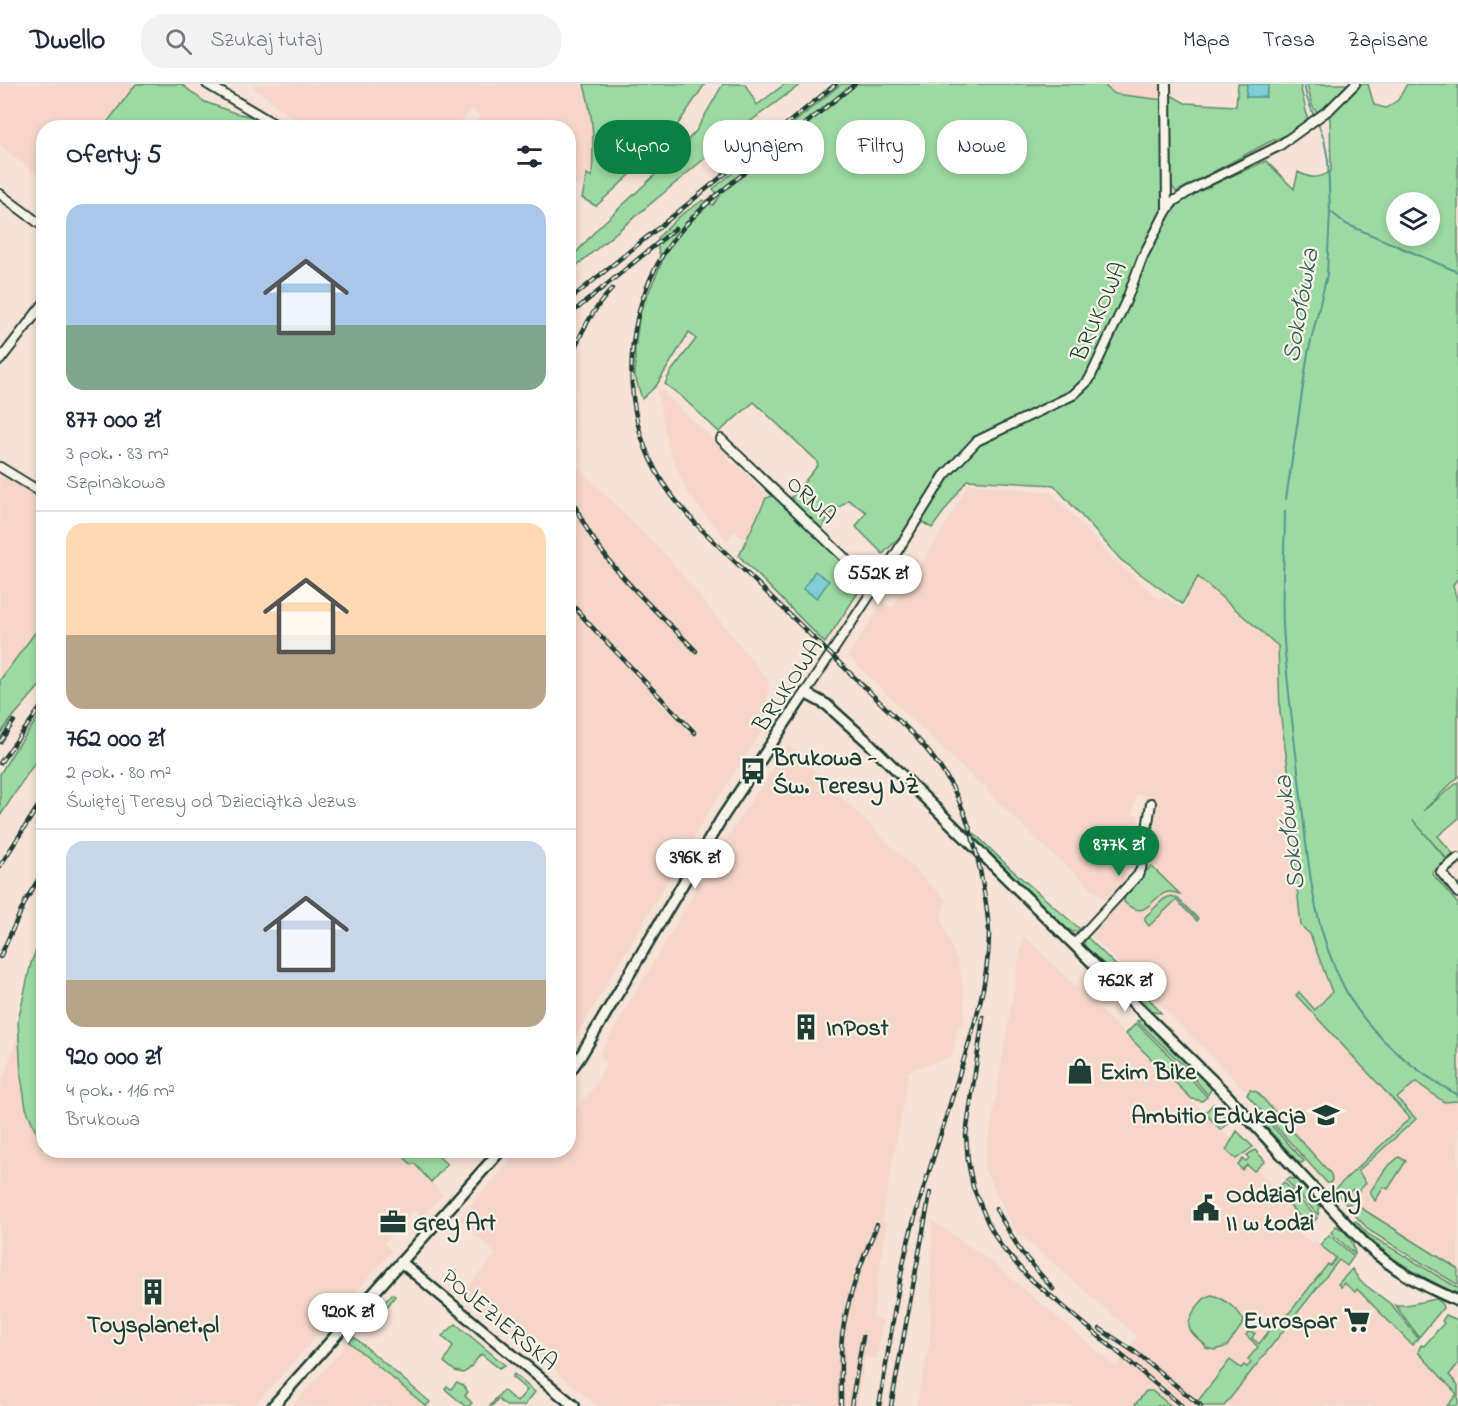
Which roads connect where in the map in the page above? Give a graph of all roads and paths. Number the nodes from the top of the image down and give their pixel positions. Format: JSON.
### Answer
{"nodes":[{"id":1,"x":207,"y":84,"type":"edge"},
{"id":2,"x":1166,"y":84,"type":"edge"},
{"id":3,"x":1355,"y":84,"type":"edge"},
{"id":4,"x":268,"y":120,"type":"edge"},
{"id":5,"x":0,"y":194,"type":"edge"},
{"id":6,"x":1167,"y":210,"type":"junction"},
{"id":7,"x":36,"y":221,"type":"edge"},
{"id":8,"x":36,"y":313,"type":"edge"},
{"id":9,"x":0,"y":360,"type":"edge"},
{"id":10,"x":721,"y":439,"type":"dead end"},
{"id":11,"x":0,"y":466,"type":"edge"},
{"id":12,"x":36,"y":489,"type":"edge"},
{"id":13,"x":875,"y":587,"type":"junction"},
{"id":14,"x":805,"y":693,"type":"junction"},
{"id":15,"x":1151,"y":803,"type":"dead end"},
{"id":16,"x":1458,"y":858,"type":"edge"},
{"id":17,"x":1458,"y":893,"type":"edge"},
{"id":18,"x":1074,"y":944,"type":"junction"},
{"id":19,"x":576,"y":1063,"type":"edge"},
{"id":20,"x":494,"y":1158,"type":"edge"},
{"id":21,"x":401,"y":1262,"type":"junction"},
{"id":22,"x":1458,"y":1301,"type":"edge"},
{"id":23,"x":273,"y":1406,"type":"edge"},
{"id":24,"x":574,"y":1406,"type":"edge"}],
"edges":[{"from":1,"to":4,"type":"street"},
{"from":2,"to":6,"type":"street","name":"BRUKOWA"},
{"from":3,"to":6,"type":"street","name":"BRUKOWA"},
{"from":5,"to":7,"type":"street"},
{"from":6,"to":13,"type":"street","name":"BRUKOWA"},
{"from":8,"to":9,"type":"street"},
{"from":10,"to":13,"type":"street","name":"ORNA"},
{"from":11,"to":12,"type":"street"},
{"from":13,"to":14,"type":"street","name":"BRUKOWA"},
{"from":14,"to":18,"type":"street"},
{"from":14,"to":19,"type":"street","name":"BRUKOWA"},
{"from":15,"to":18,"type":"street"},
{"from":16,"to":17,"type":"street"},
{"from":18,"to":22,"type":"street"},
{"from":20,"to":21,"type":"street"},
{"from":21,"to":23,"type":"street"},
{"from":21,"to":24,"type":"street","name":"POJEZIERSKA"}]}
